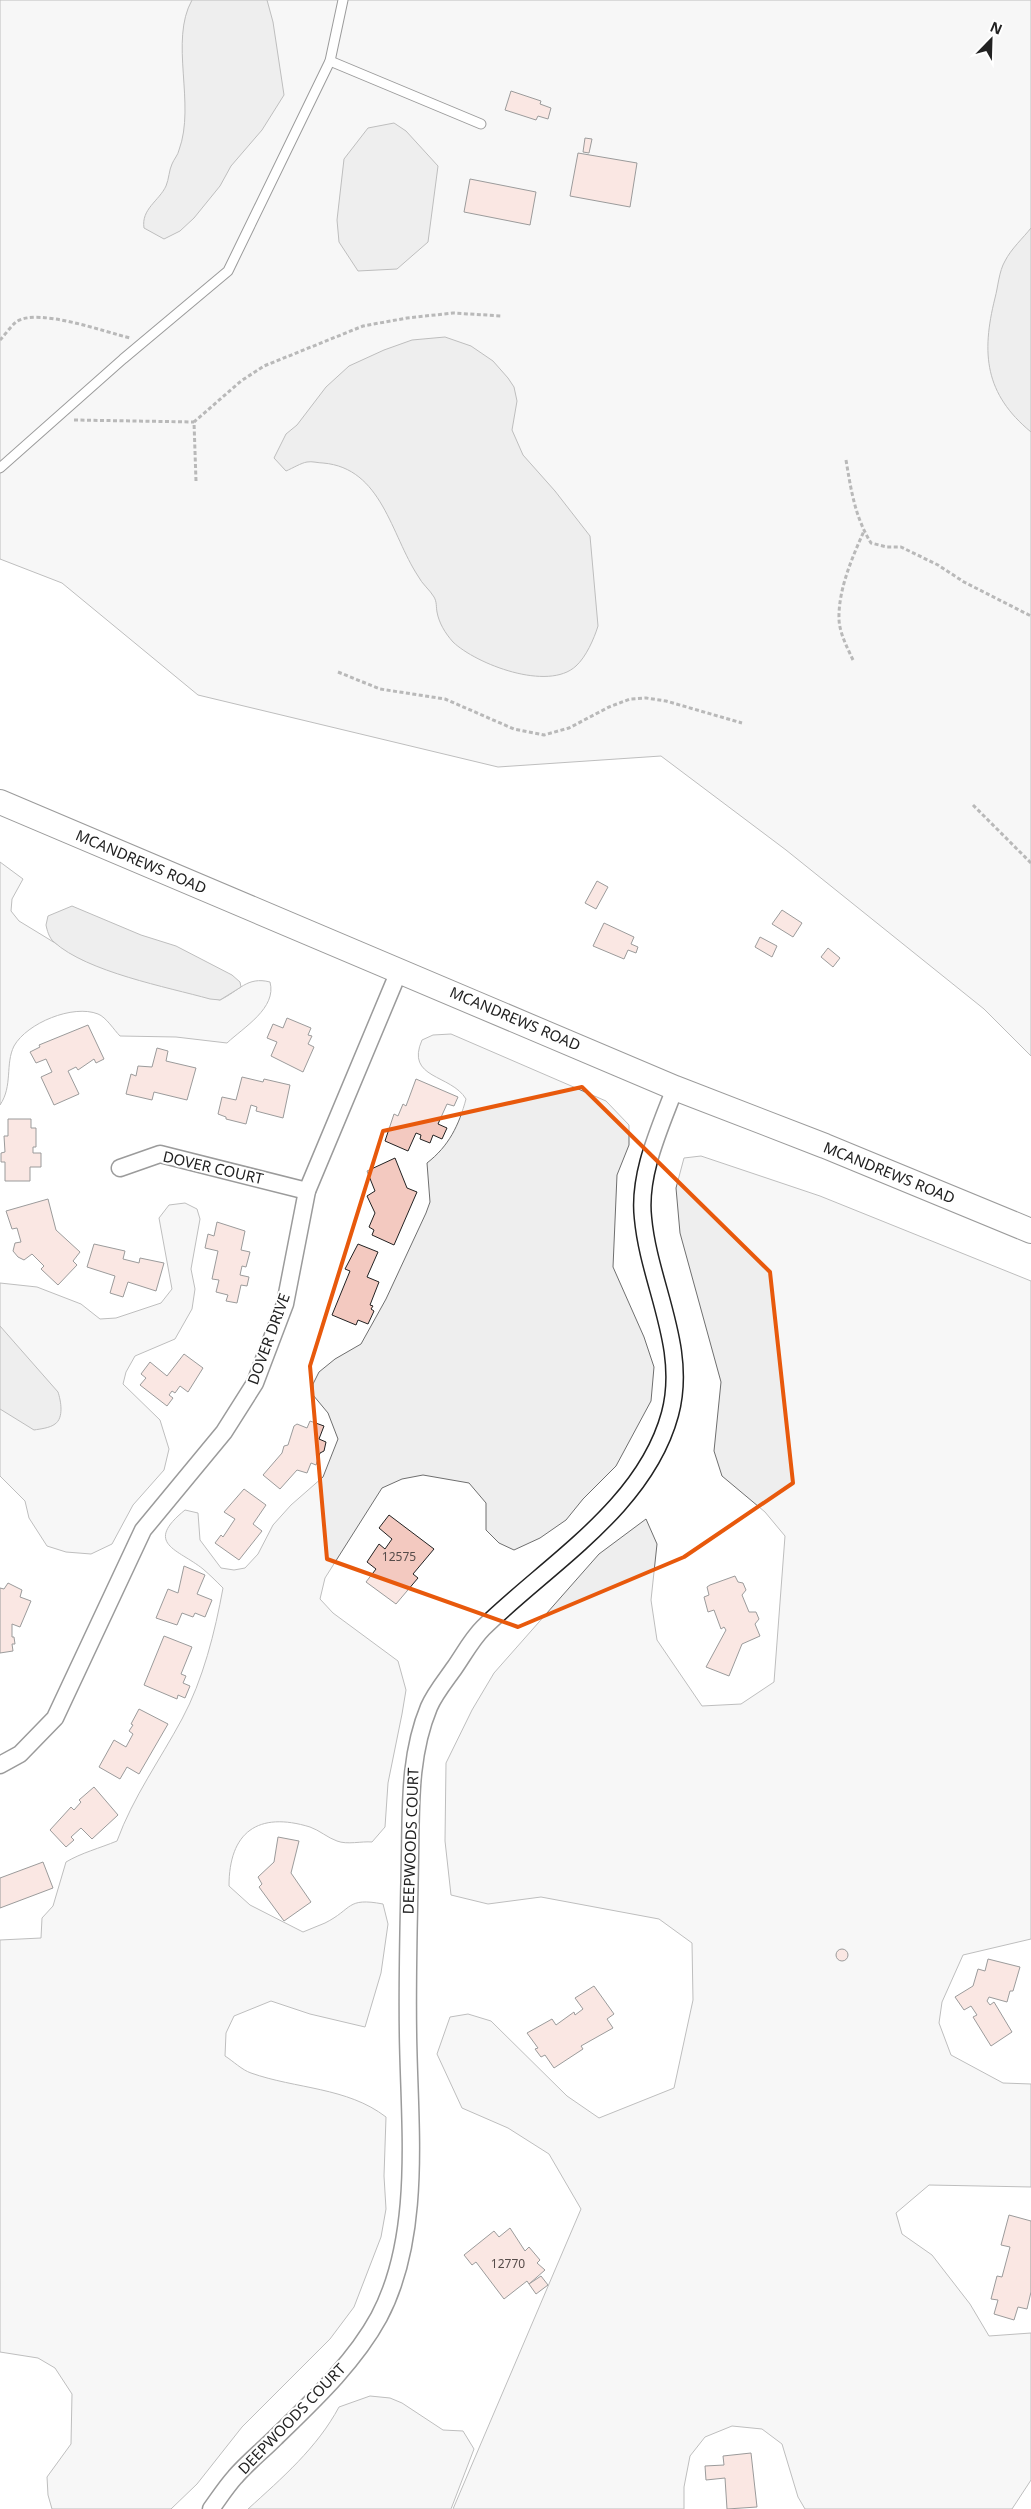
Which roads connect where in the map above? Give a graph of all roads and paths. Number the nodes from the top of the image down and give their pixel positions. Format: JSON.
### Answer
{"nodes":[{"id":1,"x":343,"y":0,"type":"edge"},
{"id":2,"x":330,"y":61,"type":"junction"},
{"id":3,"x":481,"y":124,"type":"dead end"},
{"id":4,"x":502,"y":316,"type":"dead end"},
{"id":5,"x":0,"y":340,"type":"edge"},
{"id":6,"x":145,"y":341,"type":"junction"},
{"id":7,"x":65,"y":420,"type":"dead end"},
{"id":8,"x":194,"y":422,"type":"junction"},
{"id":9,"x":846,"y":460,"type":"dead end"},
{"id":10,"x":0,"y":468,"type":"edge"},
{"id":11,"x":196,"y":481,"type":"dead end"},
{"id":12,"x":864,"y":531,"type":"junction"},
{"id":13,"x":1031,"y":616,"type":"edge"},
{"id":14,"x":853,"y":660,"type":"dead end"},
{"id":15,"x":338,"y":672,"type":"dead end"},
{"id":16,"x":742,"y":723,"type":"dead end"},
{"id":17,"x":0,"y":802,"type":"edge"},
{"id":18,"x":973,"y":805,"type":"dead end"},
{"id":19,"x":1031,"y":863,"type":"edge"},
{"id":20,"x":399,"y":971,"type":"junction"},
{"id":21,"x":675,"y":1088,"type":"junction"},
{"id":22,"x":120,"y":1168,"type":"dead end"},
{"id":23,"x":307,"y":1191,"type":"junction"},
{"id":24,"x":1031,"y":1232,"type":"edge"},
{"id":25,"x":0,"y":1765,"type":"edge"},
{"id":26,"x":211,"y":2509,"type":"edge"}],
"edges":[{"from":1,"to":2,"type":"lane"},
{"from":2,"to":3,"type":"lane"},
{"from":2,"to":6,"type":"lane"},
{"from":4,"to":8,"type":"path"},
{"from":5,"to":6,"type":"path"},
{"from":6,"to":10,"type":"lane"},
{"from":7,"to":8,"type":"path"},
{"from":8,"to":11,"type":"path"},
{"from":9,"to":12,"type":"path"},
{"from":12,"to":13,"type":"path"},
{"from":12,"to":14,"type":"path"},
{"from":15,"to":16,"type":"path"},
{"from":17,"to":20,"type":"main road","name":"MCANDREWS ROAD"},
{"from":18,"to":19,"type":"path"},
{"from":20,"to":21,"type":"main road","name":"MCANDREWS ROAD"},
{"from":20,"to":23,"type":"street","name":"DOVER DRIVE"},
{"from":21,"to":24,"type":"main road","name":"MCANDREWS ROAD"},
{"from":21,"to":26,"type":"street","name":"DEEPWOODS COURT"},
{"from":22,"to":23,"type":"street","name":"DOVER COURT"},
{"from":23,"to":25,"type":"street","name":"DOVER DRIVE"}]}
